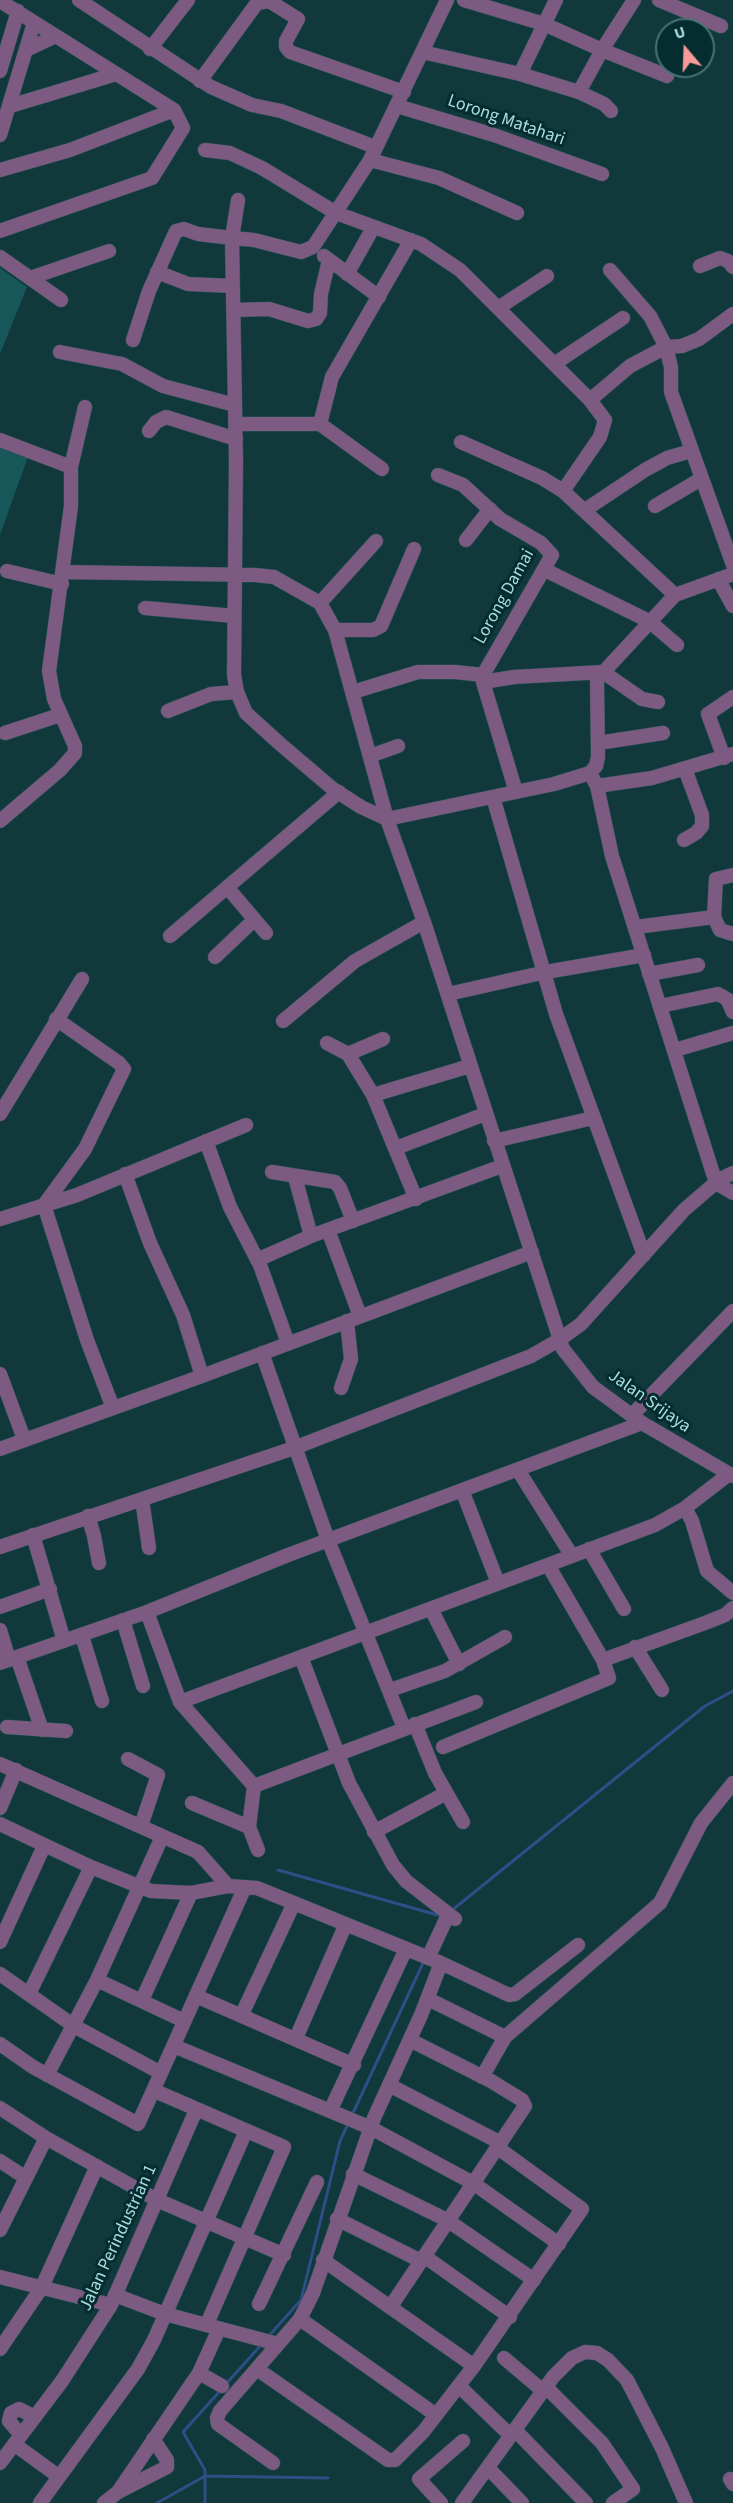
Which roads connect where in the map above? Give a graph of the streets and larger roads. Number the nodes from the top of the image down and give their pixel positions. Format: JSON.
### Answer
{"nodes":[{"id":1,"x":78,"y":0,"type":"edge"},
{"id":2,"x":188,"y":0,"type":"edge"},
{"id":3,"x":447,"y":0,"type":"edge"},
{"id":4,"x":464,"y":0,"type":"edge"},
{"id":5,"x":556,"y":0,"type":"edge"},
{"id":6,"x":634,"y":0,"type":"edge"},
{"id":7,"x":659,"y":0,"type":"edge"},
{"id":8,"x":0,"y":1,"type":"edge"},
{"id":9,"x":18,"y":11,"type":"junction"},
{"id":10,"x":34,"y":22,"type":"junction"},
{"id":11,"x":544,"y":24,"type":"junction"},
{"id":12,"x":721,"y":26,"type":"dead end"},
{"id":13,"x":56,"y":36,"type":"junction"},
{"id":14,"x":150,"y":49,"type":"junction"},
{"id":15,"x":26,"y":50,"type":"junction"},
{"id":16,"x":603,"y":50,"type":"junction"},
{"id":17,"x":423,"y":52,"type":"junction"},
{"id":18,"x":1,"y":67,"type":"edge"},
{"id":19,"x":655,"y":71,"type":"edge"},
{"id":20,"x":116,"y":74,"type":"junction"},
{"id":21,"x":520,"y":74,"type":"junction"},
{"id":22,"x":200,"y":81,"type":"junction"},
{"id":23,"x":404,"y":92,"type":"junction"},
{"id":24,"x":579,"y":92,"type":"junction"},
{"id":25,"x":10,"y":106,"type":"junction"},
{"id":26,"x":397,"y":106,"type":"junction"},
{"id":27,"x":174,"y":110,"type":"junction"},
{"id":28,"x":611,"y":111,"type":"dead end"},
{"id":29,"x":0,"y":135,"type":"edge"},
{"id":30,"x":205,"y":150,"type":"dead end"},
{"id":31,"x":373,"y":153,"type":"junction"},
{"id":32,"x":0,"y":170,"type":"edge"},
{"id":33,"x":603,"y":174,"type":"dead end"},
{"id":34,"x":238,"y":200,"type":"dead end"},
{"id":35,"x":336,"y":213,"type":"junction"},
{"id":36,"x":517,"y":213,"type":"dead end"},
{"id":37,"x":373,"y":228,"type":"junction"},
{"id":38,"x":0,"y":231,"type":"edge"},
{"id":39,"x":232,"y":238,"type":"junction"},
{"id":40,"x":411,"y":240,"type":"junction"},
{"id":41,"x":313,"y":247,"type":"junction"},
{"id":42,"x":110,"y":251,"type":"dead end"},
{"id":43,"x":0,"y":256,"type":"edge"},
{"id":44,"x":329,"y":260,"type":"junction"},
{"id":45,"x":700,"y":266,"type":"dead end"},
{"id":46,"x":733,"y":267,"type":"edge"},
{"id":47,"x":610,"y":270,"type":"dead end"},
{"id":48,"x":157,"y":272,"type":"junction"},
{"id":49,"x":347,"y":274,"type":"junction"},
{"id":50,"x":547,"y":276,"type":"dead end"},
{"id":51,"x":30,"y":278,"type":"junction"},
{"id":52,"x":233,"y":286,"type":"junction"},
{"id":53,"x":379,"y":297,"type":"junction"},
{"id":54,"x":60,"y":300,"type":"dead end"},
{"id":55,"x":498,"y":308,"type":"junction"},
{"id":56,"x":234,"y":310,"type":"junction"},
{"id":57,"x":733,"y":314,"type":"edge"},
{"id":58,"x":623,"y":318,"type":"dead end"},
{"id":59,"x":133,"y":340,"type":"dead end"},
{"id":60,"x":666,"y":347,"type":"junction"},
{"id":61,"x":60,"y":352,"type":"dead end"},
{"id":62,"x":555,"y":364,"type":"junction"},
{"id":63,"x":590,"y":400,"type":"junction"},
{"id":64,"x":236,"y":405,"type":"junction"},
{"id":65,"x":84,"y":407,"type":"dead end"},
{"id":66,"x":236,"y":424,"type":"junction"},
{"id":67,"x":320,"y":424,"type":"junction"},
{"id":68,"x":149,"y":431,"type":"dead end"},
{"id":69,"x":236,"y":439,"type":"junction"},
{"id":70,"x":0,"y":440,"type":"edge"},
{"id":71,"x":461,"y":442,"type":"dead end"},
{"id":72,"x":691,"y":451,"type":"junction"},
{"id":73,"x":71,"y":467,"type":"junction"},
{"id":74,"x":382,"y":469,"type":"dead end"},
{"id":75,"x":438,"y":475,"type":"dead end"},
{"id":76,"x":701,"y":479,"type":"junction"},
{"id":77,"x":563,"y":491,"type":"junction"},
{"id":78,"x":655,"y":506,"type":"dead end"},
{"id":79,"x":490,"y":509,"type":"junction"},
{"id":80,"x":585,"y":510,"type":"junction"},
{"id":81,"x":466,"y":540,"type":"dead end"},
{"id":82,"x":376,"y":541,"type":"dead end"},
{"id":83,"x":414,"y":549,"type":"dead end"},
{"id":84,"x":733,"y":565,"type":"edge"},
{"id":85,"x":545,"y":570,"type":"junction"},
{"id":86,"x":8,"y":571,"type":"dead end"},
{"id":87,"x":733,"y":574,"type":"edge"},
{"id":88,"x":235,"y":576,"type":"junction"},
{"id":89,"x":62,"y":578,"type":"junction"},
{"id":90,"x":718,"y":579,"type":"junction"},
{"id":91,"x":675,"y":595,"type":"junction"},
{"id":92,"x":320,"y":603,"type":"junction"},
{"id":93,"x":733,"y":606,"type":"edge"},
{"id":94,"x":145,"y":608,"type":"dead end"},
{"id":95,"x":234,"y":616,"type":"junction"},
{"id":96,"x":649,"y":621,"type":"junction"},
{"id":97,"x":335,"y":630,"type":"junction"},
{"id":98,"x":677,"y":645,"type":"dead end"},
{"id":99,"x":603,"y":672,"type":"junction"},
{"id":100,"x":483,"y":679,"type":"junction"},
{"id":101,"x":237,"y":692,"type":"junction"},
{"id":102,"x":352,"y":692,"type":"junction"},
{"id":103,"x":733,"y":697,"type":"edge"},
{"id":104,"x":658,"y":702,"type":"dead end"},
{"id":105,"x":168,"y":711,"type":"dead end"},
{"id":106,"x":60,"y":715,"type":"junction"},
{"id":107,"x":5,"y":733,"type":"dead end"},
{"id":108,"x":663,"y":733,"type":"dead end"},
{"id":109,"x":598,"y":743,"type":"junction"},
{"id":110,"x":398,"y":746,"type":"dead end"},
{"id":111,"x":370,"y":756,"type":"junction"},
{"id":112,"x":729,"y":756,"type":"edge"},
{"id":113,"x":684,"y":769,"type":"junction"},
{"id":114,"x":590,"y":773,"type":"junction"},
{"id":115,"x":597,"y":786,"type":"junction"},
{"id":116,"x":339,"y":792,"type":"junction"},
{"id":117,"x":516,"y":792,"type":"junction"},
{"id":118,"x":493,"y":797,"type":"junction"},
{"id":119,"x":387,"y":819,"type":"junction"},
{"id":120,"x":0,"y":821,"type":"edge"},
{"id":121,"x":684,"y":840,"type":"dead end"},
{"id":122,"x":733,"y":876,"type":"edge"},
{"id":123,"x":227,"y":888,"type":"junction"},
{"id":124,"x":714,"y":917,"type":"junction"},
{"id":125,"x":254,"y":920,"type":"junction"},
{"id":126,"x":424,"y":922,"type":"junction"},
{"id":127,"x":636,"y":927,"type":"junction"},
{"id":128,"x":266,"y":933,"type":"dead end"},
{"id":129,"x":733,"y":934,"type":"edge"},
{"id":130,"x":170,"y":936,"type":"dead end"},
{"id":131,"x":644,"y":955,"type":"junction"},
{"id":132,"x":215,"y":957,"type":"dead end"},
{"id":133,"x":698,"y":965,"type":"dead end"},
{"id":134,"x":546,"y":972,"type":"junction"},
{"id":135,"x":650,"y":974,"type":"junction"},
{"id":136,"x":82,"y":980,"type":"dead end"},
{"id":137,"x":448,"y":994,"type":"junction"},
{"id":138,"x":660,"y":1006,"type":"junction"},
{"id":139,"x":733,"y":1012,"type":"edge"},
{"id":140,"x":56,"y":1019,"type":"junction"},
{"id":141,"x":283,"y":1021,"type":"dead end"},
{"id":142,"x":733,"y":1033,"type":"edge"},
{"id":143,"x":383,"y":1039,"type":"dead end"},
{"id":144,"x":327,"y":1043,"type":"dead end"},
{"id":145,"x":675,"y":1050,"type":"junction"},
{"id":146,"x":348,"y":1054,"type":"junction"},
{"id":147,"x":470,"y":1066,"type":"junction"},
{"id":148,"x":373,"y":1095,"type":"junction"},
{"id":149,"x":0,"y":1113,"type":"edge"},
{"id":150,"x":485,"y":1114,"type":"junction"},
{"id":151,"x":594,"y":1118,"type":"junction"},
{"id":152,"x":246,"y":1125,"type":"dead end"},
{"id":153,"x":206,"y":1141,"type":"junction"},
{"id":154,"x":494,"y":1141,"type":"junction"},
{"id":155,"x":396,"y":1148,"type":"junction"},
{"id":156,"x":502,"y":1166,"type":"junction"},
{"id":157,"x":272,"y":1172,"type":"dead end"},
{"id":158,"x":733,"y":1173,"type":"edge"},
{"id":159,"x":125,"y":1174,"type":"junction"},
{"id":160,"x":295,"y":1177,"type":"junction"},
{"id":161,"x":716,"y":1183,"type":"junction"},
{"id":162,"x":733,"y":1193,"type":"edge"},
{"id":163,"x":416,"y":1199,"type":"junction"},
{"id":164,"x":44,"y":1205,"type":"junction"},
{"id":165,"x":0,"y":1219,"type":"edge"},
{"id":166,"x":353,"y":1221,"type":"junction"},
{"id":167,"x":328,"y":1230,"type":"junction"},
{"id":168,"x":311,"y":1236,"type":"junction"},
{"id":169,"x":532,"y":1252,"type":"junction"},
{"id":170,"x":644,"y":1255,"type":"junction"},
{"id":171,"x":257,"y":1260,"type":"junction"},
{"id":172,"x":730,"y":1318,"type":"edge"},
{"id":173,"x":354,"y":1319,"type":"junction"},
{"id":174,"x":559,"y":1341,"type":"junction"},
{"id":175,"x":288,"y":1343,"type":"junction"},
{"id":176,"x":262,"y":1353,"type":"junction"},
{"id":177,"x":0,"y":1374,"type":"edge"},
{"id":178,"x":202,"y":1377,"type":"junction"},
{"id":179,"x":341,"y":1388,"type":"dead end"},
{"id":180,"x":113,"y":1408,"type":"junction"},
{"id":181,"x":637,"y":1419,"type":"junction"},
{"id":182,"x":24,"y":1439,"type":"junction"},
{"id":183,"x":294,"y":1448,"type":"junction"},
{"id":184,"x":0,"y":1449,"type":"edge"},
{"id":185,"x":518,"y":1470,"type":"junction"},
{"id":186,"x":731,"y":1475,"type":"edge"},
{"id":187,"x":462,"y":1490,"type":"junction"},
{"id":188,"x":142,"y":1499,"type":"junction"},
{"id":189,"x":685,"y":1508,"type":"junction"},
{"id":190,"x":88,"y":1516,"type":"junction"},
{"id":191,"x":33,"y":1535,"type":"junction"},
{"id":192,"x":328,"y":1540,"type":"junction"},
{"id":193,"x":0,"y":1546,"type":"edge"},
{"id":194,"x":149,"y":1548,"type":"dead end"},
{"id":195,"x":589,"y":1549,"type":"junction"},
{"id":196,"x":572,"y":1556,"type":"junction"},
{"id":197,"x":99,"y":1563,"type":"dead end"},
{"id":198,"x":548,"y":1564,"type":"junction"},
{"id":199,"x":498,"y":1583,"type":"junction"},
{"id":200,"x":50,"y":1589,"type":"junction"},
{"id":201,"x":733,"y":1593,"type":"edge"},
{"id":202,"x":0,"y":1606,"type":"edge"},
{"id":203,"x":733,"y":1608,"type":"edge"},
{"id":204,"x":431,"y":1609,"type":"junction"},
{"id":205,"x":624,"y":1609,"type":"dead end"},
{"id":206,"x":147,"y":1612,"type":"junction"},
{"id":207,"x":123,"y":1620,"type":"junction"},
{"id":208,"x":0,"y":1630,"type":"edge"},
{"id":209,"x":367,"y":1633,"type":"junction"},
{"id":210,"x":82,"y":1635,"type":"junction"},
{"id":211,"x":505,"y":1637,"type":"dead end"},
{"id":212,"x":64,"y":1641,"type":"junction"},
{"id":213,"x":636,"y":1647,"type":"junction"},
{"id":214,"x":301,"y":1658,"type":"junction"},
{"id":215,"x":9,"y":1660,"type":"edge"},
{"id":216,"x":603,"y":1660,"type":"junction"},
{"id":217,"x":459,"y":1664,"type":"junction"},
{"id":218,"x":144,"y":1686,"type":"dead end"},
{"id":219,"x":390,"y":1690,"type":"junction"},
{"id":220,"x":662,"y":1690,"type":"dead end"},
{"id":221,"x":102,"y":1701,"type":"dead end"},
{"id":222,"x":180,"y":1702,"type":"junction"},
{"id":223,"x":476,"y":1702,"type":"dead end"},
{"id":224,"x":410,"y":1726,"type":"junction"},
{"id":225,"x":8,"y":1727,"type":"dead end"},
{"id":226,"x":42,"y":1730,"type":"junction"},
{"id":227,"x":66,"y":1731,"type":"dead end"},
{"id":228,"x":443,"y":1747,"type":"dead end"},
{"id":229,"x":339,"y":1754,"type":"junction"},
{"id":230,"x":128,"y":1759,"type":"dead end"},
{"id":231,"x":0,"y":1764,"type":"edge"},
{"id":232,"x":16,"y":1770,"type":"junction"},
{"id":233,"x":733,"y":1783,"type":"edge"},
{"id":234,"x":254,"y":1786,"type":"junction"},
{"id":235,"x":446,"y":1793,"type":"junction"},
{"id":236,"x":192,"y":1803,"type":"dead end"},
{"id":237,"x":0,"y":1808,"type":"edge"},
{"id":238,"x":463,"y":1822,"type":"dead end"},
{"id":239,"x":0,"y":1824,"type":"edge"},
{"id":240,"x":141,"y":1826,"type":"junction"},
{"id":241,"x":249,"y":1827,"type":"junction"},
{"id":242,"x":374,"y":1832,"type":"junction"},
{"id":243,"x":162,"y":1837,"type":"junction"},
{"id":244,"x":44,"y":1846,"type":"junction"},
{"id":245,"x":258,"y":1850,"type":"dead end"},
{"id":246,"x":91,"y":1868,"type":"junction"},
{"id":247,"x":228,"y":1886,"type":"junction"},
{"id":248,"x":140,"y":1887,"type":"junction"},
{"id":249,"x":245,"y":1887,"type":"junction"},
{"id":250,"x":191,"y":1893,"type":"junction"},
{"id":251,"x":294,"y":1903,"type":"junction"},
{"id":252,"x":345,"y":1926,"type":"junction"},
{"id":253,"x":0,"y":1942,"type":"edge"},
{"id":254,"x":578,"y":1945,"type":"dead end"},
{"id":255,"x":406,"y":1949,"type":"junction"},
{"id":256,"x":430,"y":1959,"type":"junction"},
{"id":257,"x":0,"y":1974,"type":"edge"},
{"id":258,"x":97,"y":1980,"type":"junction"},
{"id":259,"x":29,"y":1994,"type":"junction"},
{"id":260,"x":196,"y":1996,"type":"junction"},
{"id":261,"x":428,"y":1999,"type":"junction"},
{"id":262,"x":142,"y":2000,"type":"junction"},
{"id":263,"x":242,"y":2014,"type":"junction"},
{"id":264,"x":184,"y":2021,"type":"junction"},
{"id":265,"x":74,"y":2026,"type":"junction"},
{"id":266,"x":505,"y":2037,"type":"junction"},
{"id":267,"x":296,"y":2038,"type":"junction"},
{"id":268,"x":410,"y":2040,"type":"junction"},
{"id":269,"x":0,"y":2044,"type":"edge"},
{"id":270,"x":174,"y":2046,"type":"junction"},
{"id":271,"x":354,"y":2065,"type":"junction"},
{"id":272,"x":161,"y":2073,"type":"junction"},
{"id":273,"x":47,"y":2075,"type":"junction"},
{"id":274,"x":482,"y":2077,"type":"junction"},
{"id":275,"x":390,"y":2085,"type":"junction"},
{"id":276,"x":154,"y":2091,"type":"junction"},
{"id":277,"x":0,"y":2108,"type":"edge"},
{"id":278,"x":196,"y":2110,"type":"junction"},
{"id":279,"x":330,"y":2111,"type":"junction"},
{"id":280,"x":371,"y":2128,"type":"junction"},
{"id":281,"x":246,"y":2131,"type":"junction"},
{"id":282,"x":46,"y":2138,"type":"junction"},
{"id":283,"x":499,"y":2145,"type":"junction"},
{"id":284,"x":0,"y":2161,"type":"edge"},
{"id":285,"x":97,"y":2166,"type":"junction"},
{"id":286,"x":353,"y":2174,"type":"junction"},
{"id":287,"x":26,"y":2178,"type":"junction"},
{"id":288,"x":317,"y":2182,"type":"dead end"},
{"id":289,"x":473,"y":2183,"type":"junction"},
{"id":290,"x":157,"y":2200,"type":"junction"},
{"id":291,"x":337,"y":2219,"type":"junction"},
{"id":292,"x":447,"y":2220,"type":"junction"},
{"id":293,"x":205,"y":2221,"type":"junction"},
{"id":294,"x":1,"y":2226,"type":"edge"},
{"id":295,"x":246,"y":2238,"type":"junction"},
{"id":296,"x":559,"y":2244,"type":"junction"},
{"id":297,"x":284,"y":2255,"type":"junction"},
{"id":298,"x":422,"y":2258,"type":"junction"},
{"id":299,"x":323,"y":2260,"type":"junction"},
{"id":300,"x":0,"y":2277,"type":"edge"},
{"id":301,"x":534,"y":2280,"type":"junction"},
{"id":302,"x":42,"y":2287,"type":"junction"},
{"id":303,"x":113,"y":2300,"type":"junction"},
{"id":304,"x":259,"y":2304,"type":"dead end"},
{"id":305,"x":390,"y":2306,"type":"junction"},
{"id":306,"x":165,"y":2314,"type":"junction"},
{"id":307,"x":510,"y":2317,"type":"junction"},
{"id":308,"x":300,"y":2319,"type":"junction"},
{"id":309,"x":213,"y":2327,"type":"junction"},
{"id":310,"x":270,"y":2342,"type":"junction"},
{"id":311,"x":0,"y":2349,"type":"edge"},
{"id":312,"x":504,"y":2358,"type":"dead end"},
{"id":313,"x":474,"y":2366,"type":"junction"},
{"id":314,"x":257,"y":2369,"type":"junction"},
{"id":315,"x":200,"y":2373,"type":"junction"},
{"id":316,"x":222,"y":2386,"type":"dead end"},
{"id":317,"x":459,"y":2386,"type":"junction"},
{"id":318,"x":545,"y":2389,"type":"junction"},
{"id":319,"x":436,"y":2415,"type":"junction"},
{"id":320,"x":35,"y":2418,"type":"junction"},
{"id":321,"x":513,"y":2433,"type":"junction"},
{"id":322,"x":153,"y":2439,"type":"junction"},
{"id":323,"x":18,"y":2440,"type":"junction"},
{"id":324,"x":463,"y":2441,"type":"dead end"},
{"id":325,"x":0,"y":2463,"type":"edge"},
{"id":326,"x":273,"y":2463,"type":"dead end"},
{"id":327,"x":488,"y":2468,"type":"junction"},
{"id":328,"x":58,"y":2476,"type":"junction"},
{"id":329,"x":118,"y":2492,"type":"junction"},
{"id":330,"x":40,"y":2503,"type":"edge"},
{"id":331,"x":104,"y":2503,"type":"edge"},
{"id":332,"x":441,"y":2503,"type":"edge"},
{"id":333,"x":462,"y":2503,"type":"edge"},
{"id":334,"x":522,"y":2503,"type":"edge"},
{"id":335,"x":586,"y":2503,"type":"edge"},
{"id":336,"x":613,"y":2503,"type":"edge"},
{"id":337,"x":687,"y":2503,"type":"edge"}],
"edges":[{"from":1,"to":14,"type":"street"},
{"from":2,"to":14,"type":"street"},
{"from":3,"to":17,"type":"street"},
{"from":4,"to":11,"type":"street"},
{"from":5,"to":11,"type":"street"},
{"from":6,"to":16,"type":"street"},
{"from":7,"to":12,"type":"street"},
{"from":8,"to":9,"type":"street"},
{"from":9,"to":10,"type":"street"},
{"from":9,"to":18,"type":"street"},
{"from":10,"to":13,"type":"street"},
{"from":10,"to":15,"type":"street"},
{"from":11,"to":16,"type":"street"},
{"from":11,"to":21,"type":"street"},
{"from":13,"to":15,"type":"street"},
{"from":13,"to":20,"type":"street"},
{"from":14,"to":22,"type":"street"},
{"from":15,"to":25,"type":"street"},
{"from":16,"to":19,"type":"street"},
{"from":16,"to":24,"type":"street"},
{"from":17,"to":21,"type":"street"},
{"from":17,"to":23,"type":"street"},
{"from":20,"to":25,"type":"street"},
{"from":20,"to":27,"type":"street"},
{"from":21,"to":24,"type":"street"},
{"from":22,"to":23,"type":"street"},
{"from":22,"to":31,"type":"street"},
{"from":23,"to":26,"type":"street"},
{"from":24,"to":28,"type":"street"},
{"from":25,"to":29,"type":"street"},
{"from":26,"to":31,"type":"street"},
{"from":26,"to":33,"type":"street","name":"Lorong Matahari"},
{"from":27,"to":32,"type":"street"},
{"from":27,"to":38,"type":"street"},
{"from":30,"to":35,"type":"street"},
{"from":31,"to":35,"type":"street"},
{"from":31,"to":36,"type":"street"},
{"from":34,"to":39,"type":"street"},
{"from":35,"to":37,"type":"street"},
{"from":35,"to":41,"type":"street"},
{"from":37,"to":40,"type":"street"},
{"from":37,"to":49,"type":"street"},
{"from":39,"to":41,"type":"street"},
{"from":39,"to":48,"type":"street"},
{"from":39,"to":52,"type":"street"},
{"from":40,"to":53,"type":"street"},
{"from":40,"to":55,"type":"street"},
{"from":41,"to":44,"type":"street"},
{"from":42,"to":51,"type":"street"},
{"from":43,"to":51,"type":"street"},
{"from":44,"to":49,"type":"street"},
{"from":44,"to":56,"type":"street"},
{"from":45,"to":46,"type":"street"},
{"from":47,"to":60,"type":"street"},
{"from":48,"to":52,"type":"street"},
{"from":48,"to":59,"type":"street"},
{"from":49,"to":53,"type":"street"},
{"from":50,"to":55,"type":"street"},
{"from":51,"to":54,"type":"street"},
{"from":52,"to":56,"type":"street"},
{"from":53,"to":67,"type":"street"},
{"from":55,"to":62,"type":"street"},
{"from":56,"to":64,"type":"street"},
{"from":57,"to":60,"type":"street"},
{"from":58,"to":62,"type":"street"},
{"from":60,"to":63,"type":"street"},
{"from":60,"to":72,"type":"street"},
{"from":61,"to":64,"type":"street"},
{"from":62,"to":63,"type":"street"},
{"from":63,"to":77,"type":"street"},
{"from":64,"to":66,"type":"street"},
{"from":65,"to":73,"type":"street"},
{"from":66,"to":67,"type":"street"},
{"from":66,"to":69,"type":"street"},
{"from":67,"to":74,"type":"street"},
{"from":68,"to":69,"type":"street"},
{"from":69,"to":88,"type":"street"},
{"from":70,"to":73,"type":"street"},
{"from":71,"to":77,"type":"street"},
{"from":72,"to":76,"type":"street"},
{"from":72,"to":80,"type":"street"},
{"from":73,"to":89,"type":"street"},
{"from":75,"to":79,"type":"street","name":"Lorong Damai"},
{"from":76,"to":78,"type":"street"},
{"from":76,"to":84,"type":"street"},
{"from":77,"to":80,"type":"street"},
{"from":79,"to":81,"type":"street"},
{"from":79,"to":85,"type":"street","name":"Lorong Damai"},
{"from":80,"to":91,"type":"street"},
{"from":82,"to":92,"type":"street"},
{"from":83,"to":97,"type":"street"},
{"from":85,"to":96,"type":"street"},
{"from":85,"to":100,"type":"street","name":"Lorong Damai"},
{"from":86,"to":89,"type":"street"},
{"from":87,"to":90,"type":"street"},
{"from":88,"to":89,"type":"street"},
{"from":88,"to":92,"type":"street"},
{"from":88,"to":95,"type":"street"},
{"from":89,"to":106,"type":"street"},
{"from":90,"to":91,"type":"street"},
{"from":90,"to":93,"type":"street"},
{"from":91,"to":96,"type":"street"},
{"from":92,"to":97,"type":"street","name":"Jalan Srijaya"},
{"from":94,"to":95,"type":"street"},
{"from":95,"to":101,"type":"street"},
{"from":96,"to":98,"type":"street"},
{"from":96,"to":99,"type":"street"},
{"from":97,"to":102,"type":"street","name":"Jalan Srijaya"},
{"from":99,"to":100,"type":"street"},
{"from":99,"to":104,"type":"street"},
{"from":99,"to":109,"type":"street"},
{"from":100,"to":102,"type":"street"},
{"from":100,"to":117,"type":"street"},
{"from":101,"to":105,"type":"street"},
{"from":101,"to":116,"type":"street"},
{"from":102,"to":111,"type":"street","name":"Jalan Srijaya"},
{"from":103,"to":112,"type":"street"},
{"from":106,"to":107,"type":"street"},
{"from":106,"to":120,"type":"street"},
{"from":108,"to":109,"type":"street"},
{"from":109,"to":114,"type":"street"},
{"from":110,"to":111,"type":"street"},
{"from":111,"to":119,"type":"street","name":"Jalan Srijaya"},
{"from":112,"to":113,"type":"street"},
{"from":113,"to":115,"type":"street"},
{"from":113,"to":121,"type":"street"},
{"from":114,"to":115,"type":"street"},
{"from":114,"to":117,"type":"street"},
{"from":115,"to":127,"type":"street"},
{"from":116,"to":119,"type":"street"},
{"from":116,"to":123,"type":"street"},
{"from":117,"to":118,"type":"street"},
{"from":118,"to":119,"type":"street"},
{"from":118,"to":134,"type":"street"},
{"from":119,"to":126,"type":"street","name":"Jalan Srijaya"},
{"from":122,"to":124,"type":"street"},
{"from":123,"to":125,"type":"street"},
{"from":123,"to":130,"type":"street"},
{"from":124,"to":127,"type":"street"},
{"from":124,"to":129,"type":"street"},
{"from":125,"to":128,"type":"street"},
{"from":125,"to":132,"type":"street"},
{"from":126,"to":137,"type":"street","name":"Jalan Srijaya"},
{"from":126,"to":141,"type":"street"},
{"from":127,"to":131,"type":"street"},
{"from":131,"to":134,"type":"street"},
{"from":131,"to":135,"type":"street"},
{"from":133,"to":135,"type":"street"},
{"from":134,"to":137,"type":"street"},
{"from":134,"to":151,"type":"street"},
{"from":135,"to":138,"type":"street"},
{"from":136,"to":140,"type":"street"},
{"from":137,"to":147,"type":"street","name":"Jalan Srijaya"},
{"from":138,"to":139,"type":"street"},
{"from":138,"to":145,"type":"street"},
{"from":140,"to":149,"type":"street"},
{"from":140,"to":164,"type":"street"},
{"from":142,"to":145,"type":"street"},
{"from":143,"to":146,"type":"street"},
{"from":144,"to":146,"type":"street"},
{"from":145,"to":161,"type":"street"},
{"from":146,"to":148,"type":"street"},
{"from":147,"to":148,"type":"street"},
{"from":147,"to":150,"type":"street","name":"Jalan Srijaya"},
{"from":148,"to":155,"type":"street"},
{"from":150,"to":154,"type":"street","name":"Jalan Srijaya"},
{"from":150,"to":155,"type":"street"},
{"from":151,"to":154,"type":"street"},
{"from":151,"to":170,"type":"street"},
{"from":152,"to":153,"type":"street"},
{"from":153,"to":159,"type":"street"},
{"from":153,"to":171,"type":"street"},
{"from":154,"to":156,"type":"street","name":"Jalan Srijaya"},
{"from":155,"to":163,"type":"street"},
{"from":156,"to":163,"type":"street"},
{"from":156,"to":169,"type":"street","name":"Jalan Srijaya"},
{"from":157,"to":160,"type":"street"},
{"from":158,"to":161,"type":"street"},
{"from":159,"to":164,"type":"street"},
{"from":159,"to":178,"type":"street"},
{"from":160,"to":166,"type":"street"},
{"from":160,"to":168,"type":"street"},
{"from":161,"to":162,"type":"street"},
{"from":161,"to":170,"type":"street"},
{"from":163,"to":166,"type":"street"},
{"from":164,"to":165,"type":"street"},
{"from":164,"to":180,"type":"street"},
{"from":166,"to":167,"type":"street"},
{"from":167,"to":168,"type":"street"},
{"from":167,"to":173,"type":"street"},
{"from":168,"to":171,"type":"street"},
{"from":169,"to":173,"type":"street"},
{"from":169,"to":174,"type":"street","name":"Jalan Srijaya"},
{"from":170,"to":174,"type":"street"},
{"from":171,"to":175,"type":"street"},
{"from":172,"to":181,"type":"street"},
{"from":173,"to":175,"type":"street"},
{"from":173,"to":179,"type":"street"},
{"from":174,"to":181,"type":"street","name":"Jalan Srijaya"},
{"from":174,"to":183,"type":"street"},
{"from":175,"to":176,"type":"street"},
{"from":176,"to":178,"type":"street"},
{"from":176,"to":183,"type":"street"},
{"from":177,"to":182,"type":"street"},
{"from":178,"to":180,"type":"street"},
{"from":180,"to":182,"type":"street"},
{"from":181,"to":185,"type":"street"},
{"from":181,"to":186,"type":"street","name":"Jalan Srijaya"},
{"from":182,"to":184,"type":"street"},
{"from":183,"to":188,"type":"street"},
{"from":183,"to":192,"type":"street"},
{"from":185,"to":187,"type":"street"},
{"from":185,"to":196,"type":"street"},
{"from":186,"to":189,"type":"street"},
{"from":187,"to":192,"type":"street"},
{"from":187,"to":199,"type":"street"},
{"from":188,"to":190,"type":"street"},
{"from":188,"to":194,"type":"street"},
{"from":189,"to":195,"type":"street"},
{"from":189,"to":201,"type":"street"},
{"from":190,"to":191,"type":"street"},
{"from":190,"to":197,"type":"street"},
{"from":191,"to":193,"type":"street"},
{"from":191,"to":200,"type":"street"},
{"from":192,"to":206,"type":"street"},
{"from":192,"to":209,"type":"street"},
{"from":195,"to":196,"type":"street"},
{"from":195,"to":205,"type":"street"},
{"from":196,"to":198,"type":"street"},
{"from":198,"to":199,"type":"street"},
{"from":198,"to":216,"type":"street"},
{"from":199,"to":204,"type":"street"},
{"from":200,"to":202,"type":"street"},
{"from":200,"to":212,"type":"street"},
{"from":203,"to":213,"type":"street"},
{"from":204,"to":209,"type":"street"},
{"from":204,"to":217,"type":"street"},
{"from":206,"to":207,"type":"street"},
{"from":206,"to":222,"type":"street"},
{"from":207,"to":210,"type":"street"},
{"from":207,"to":218,"type":"street"},
{"from":208,"to":215,"type":"street"},
{"from":209,"to":214,"type":"street"},
{"from":209,"to":219,"type":"street"},
{"from":210,"to":212,"type":"street"},
{"from":210,"to":221,"type":"street"},
{"from":211,"to":217,"type":"street"},
{"from":212,"to":215,"type":"street"},
{"from":213,"to":216,"type":"street"},
{"from":213,"to":220,"type":"street"},
{"from":214,"to":222,"type":"street"},
{"from":214,"to":229,"type":"street"},
{"from":215,"to":226,"type":"street"},
{"from":216,"to":228,"type":"street"},
{"from":217,"to":219,"type":"street"},
{"from":219,"to":224,"type":"street"},
{"from":222,"to":234,"type":"street"},
{"from":223,"to":224,"type":"street"},
{"from":224,"to":229,"type":"street"},
{"from":224,"to":235,"type":"street"},
{"from":225,"to":226,"type":"street"},
{"from":226,"to":227,"type":"street"},
{"from":229,"to":234,"type":"street"},
{"from":229,"to":242,"type":"street"},
{"from":230,"to":240,"type":"street"},
{"from":231,"to":232,"type":"street"},
{"from":232,"to":237,"type":"street"},
{"from":232,"to":240,"type":"street"},
{"from":233,"to":266,"type":"street"},
{"from":234,"to":241,"type":"street"},
{"from":235,"to":238,"type":"street"},
{"from":235,"to":242,"type":"street"},
{"from":236,"to":241,"type":"street"},
{"from":239,"to":244,"type":"street"},
{"from":240,"to":243,"type":"street"},
{"from":241,"to":245,"type":"street"},
{"from":242,"to":256,"type":"street"},
{"from":243,"to":247,"type":"street"},
{"from":243,"to":248,"type":"street"},
{"from":244,"to":246,"type":"street"},
{"from":244,"to":253,"type":"street"},
{"from":246,"to":248,"type":"street"},
{"from":246,"to":259,"type":"street"},
{"from":247,"to":249,"type":"street"},
{"from":247,"to":250,"type":"street"},
{"from":248,"to":250,"type":"street"},
{"from":248,"to":258,"type":"street"},
{"from":249,"to":251,"type":"street"},
{"from":249,"to":260,"type":"street"},
{"from":250,"to":262,"type":"street"},
{"from":251,"to":252,"type":"street"},
{"from":251,"to":263,"type":"street"},
{"from":252,"to":255,"type":"street"},
{"from":252,"to":267,"type":"street"},
{"from":254,"to":256,"type":"street"},
{"from":255,"to":256,"type":"street"},
{"from":255,"to":271,"type":"street"},
{"from":256,"to":261,"type":"street"},
{"from":257,"to":259,"type":"street"},
{"from":258,"to":262,"type":"street"},
{"from":258,"to":265,"type":"street"},
{"from":259,"to":265,"type":"street"},
{"from":260,"to":263,"type":"street"},
{"from":260,"to":264,"type":"street"},
{"from":261,"to":266,"type":"street"},
{"from":261,"to":268,"type":"street"},
{"from":262,"to":264,"type":"street"},
{"from":263,"to":267,"type":"street"},
{"from":264,"to":270,"type":"street"},
{"from":265,"to":272,"type":"street"},
{"from":265,"to":273,"type":"street"},
{"from":266,"to":274,"type":"street"},
{"from":267,"to":271,"type":"street"},
{"from":268,"to":274,"type":"street"},
{"from":268,"to":275,"type":"street"},
{"from":269,"to":273,"type":"street"},
{"from":270,"to":272,"type":"street"},
{"from":270,"to":279,"type":"street"},
{"from":271,"to":279,"type":"street"},
{"from":272,"to":276,"type":"street"},
{"from":273,"to":276,"type":"street"},
{"from":274,"to":283,"type":"street"},
{"from":275,"to":280,"type":"street"},
{"from":275,"to":283,"type":"street"},
{"from":276,"to":278,"type":"street"},
{"from":277,"to":282,"type":"street"},
{"from":278,"to":281,"type":"street"},
{"from":278,"to":290,"type":"street","name":"Jalan Perindustrian 1"},
{"from":279,"to":280,"type":"street"},
{"from":280,"to":286,"type":"street"},
{"from":280,"to":289,"type":"street"},
{"from":281,"to":293,"type":"street"},
{"from":281,"to":295,"type":"street"},
{"from":282,"to":285,"type":"street"},
{"from":282,"to":287,"type":"street"},
{"from":283,"to":289,"type":"street"},
{"from":283,"to":296,"type":"street"},
{"from":284,"to":287,"type":"street"},
{"from":285,"to":290,"type":"street"},
{"from":285,"to":302,"type":"street"},
{"from":286,"to":291,"type":"street"},
{"from":286,"to":292,"type":"street"},
{"from":287,"to":294,"type":"street"},
{"from":288,"to":297,"type":"street"},
{"from":289,"to":292,"type":"street"},
{"from":289,"to":296,"type":"street"},
{"from":290,"to":293,"type":"street"},
{"from":290,"to":303,"type":"street","name":"Jalan Perindustrian 1"},
{"from":291,"to":298,"type":"street"},
{"from":291,"to":299,"type":"street"},
{"from":292,"to":298,"type":"street"},
{"from":292,"to":301,"type":"street"},
{"from":293,"to":295,"type":"street"},
{"from":293,"to":306,"type":"street"},
{"from":295,"to":297,"type":"street"},
{"from":295,"to":309,"type":"street"},
{"from":296,"to":301,"type":"street"},
{"from":297,"to":304,"type":"street"},
{"from":298,"to":305,"type":"street"},
{"from":298,"to":307,"type":"street"},
{"from":299,"to":305,"type":"street"},
{"from":299,"to":308,"type":"street"},
{"from":300,"to":302,"type":"street"},
{"from":301,"to":307,"type":"street"},
{"from":302,"to":303,"type":"street"},
{"from":302,"to":311,"type":"street"},
{"from":303,"to":306,"type":"street"},
{"from":303,"to":320,"type":"street","name":"Jalan Perindustrian 1"},
{"from":305,"to":313,"type":"street"},
{"from":306,"to":309,"type":"street"},
{"from":306,"to":328,"type":"street"},
{"from":307,"to":313,"type":"street"},
{"from":308,"to":310,"type":"street"},
{"from":308,"to":319,"type":"street"},
{"from":309,"to":310,"type":"street"},
{"from":309,"to":315,"type":"street"},
{"from":310,"to":314,"type":"street"},
{"from":312,"to":318,"type":"street"},
{"from":313,"to":317,"type":"street"},
{"from":314,"to":319,"type":"street"},
{"from":314,"to":326,"type":"street"},
{"from":315,"to":316,"type":"street"},
{"from":315,"to":322,"type":"street"},
{"from":317,"to":319,"type":"street"},
{"from":317,"to":321,"type":"street"},
{"from":318,"to":321,"type":"street"},
{"from":318,"to":336,"type":"street"},
{"from":318,"to":337,"type":"street"},
{"from":320,"to":323,"type":"street","name":"Jalan Perindustrian 1"},
{"from":320,"to":323,"type":"street"},
{"from":321,"to":327,"type":"street"},
{"from":321,"to":335,"type":"street"},
{"from":322,"to":329,"type":"street"},
{"from":322,"to":329,"type":"street"},
{"from":323,"to":325,"type":"street","name":"Jalan Perindustrian 1"},
{"from":323,"to":328,"type":"street"},
{"from":324,"to":332,"type":"street"},
{"from":327,"to":333,"type":"street"},
{"from":327,"to":334,"type":"street"},
{"from":328,"to":330,"type":"street"},
{"from":329,"to":331,"type":"street"}]}
